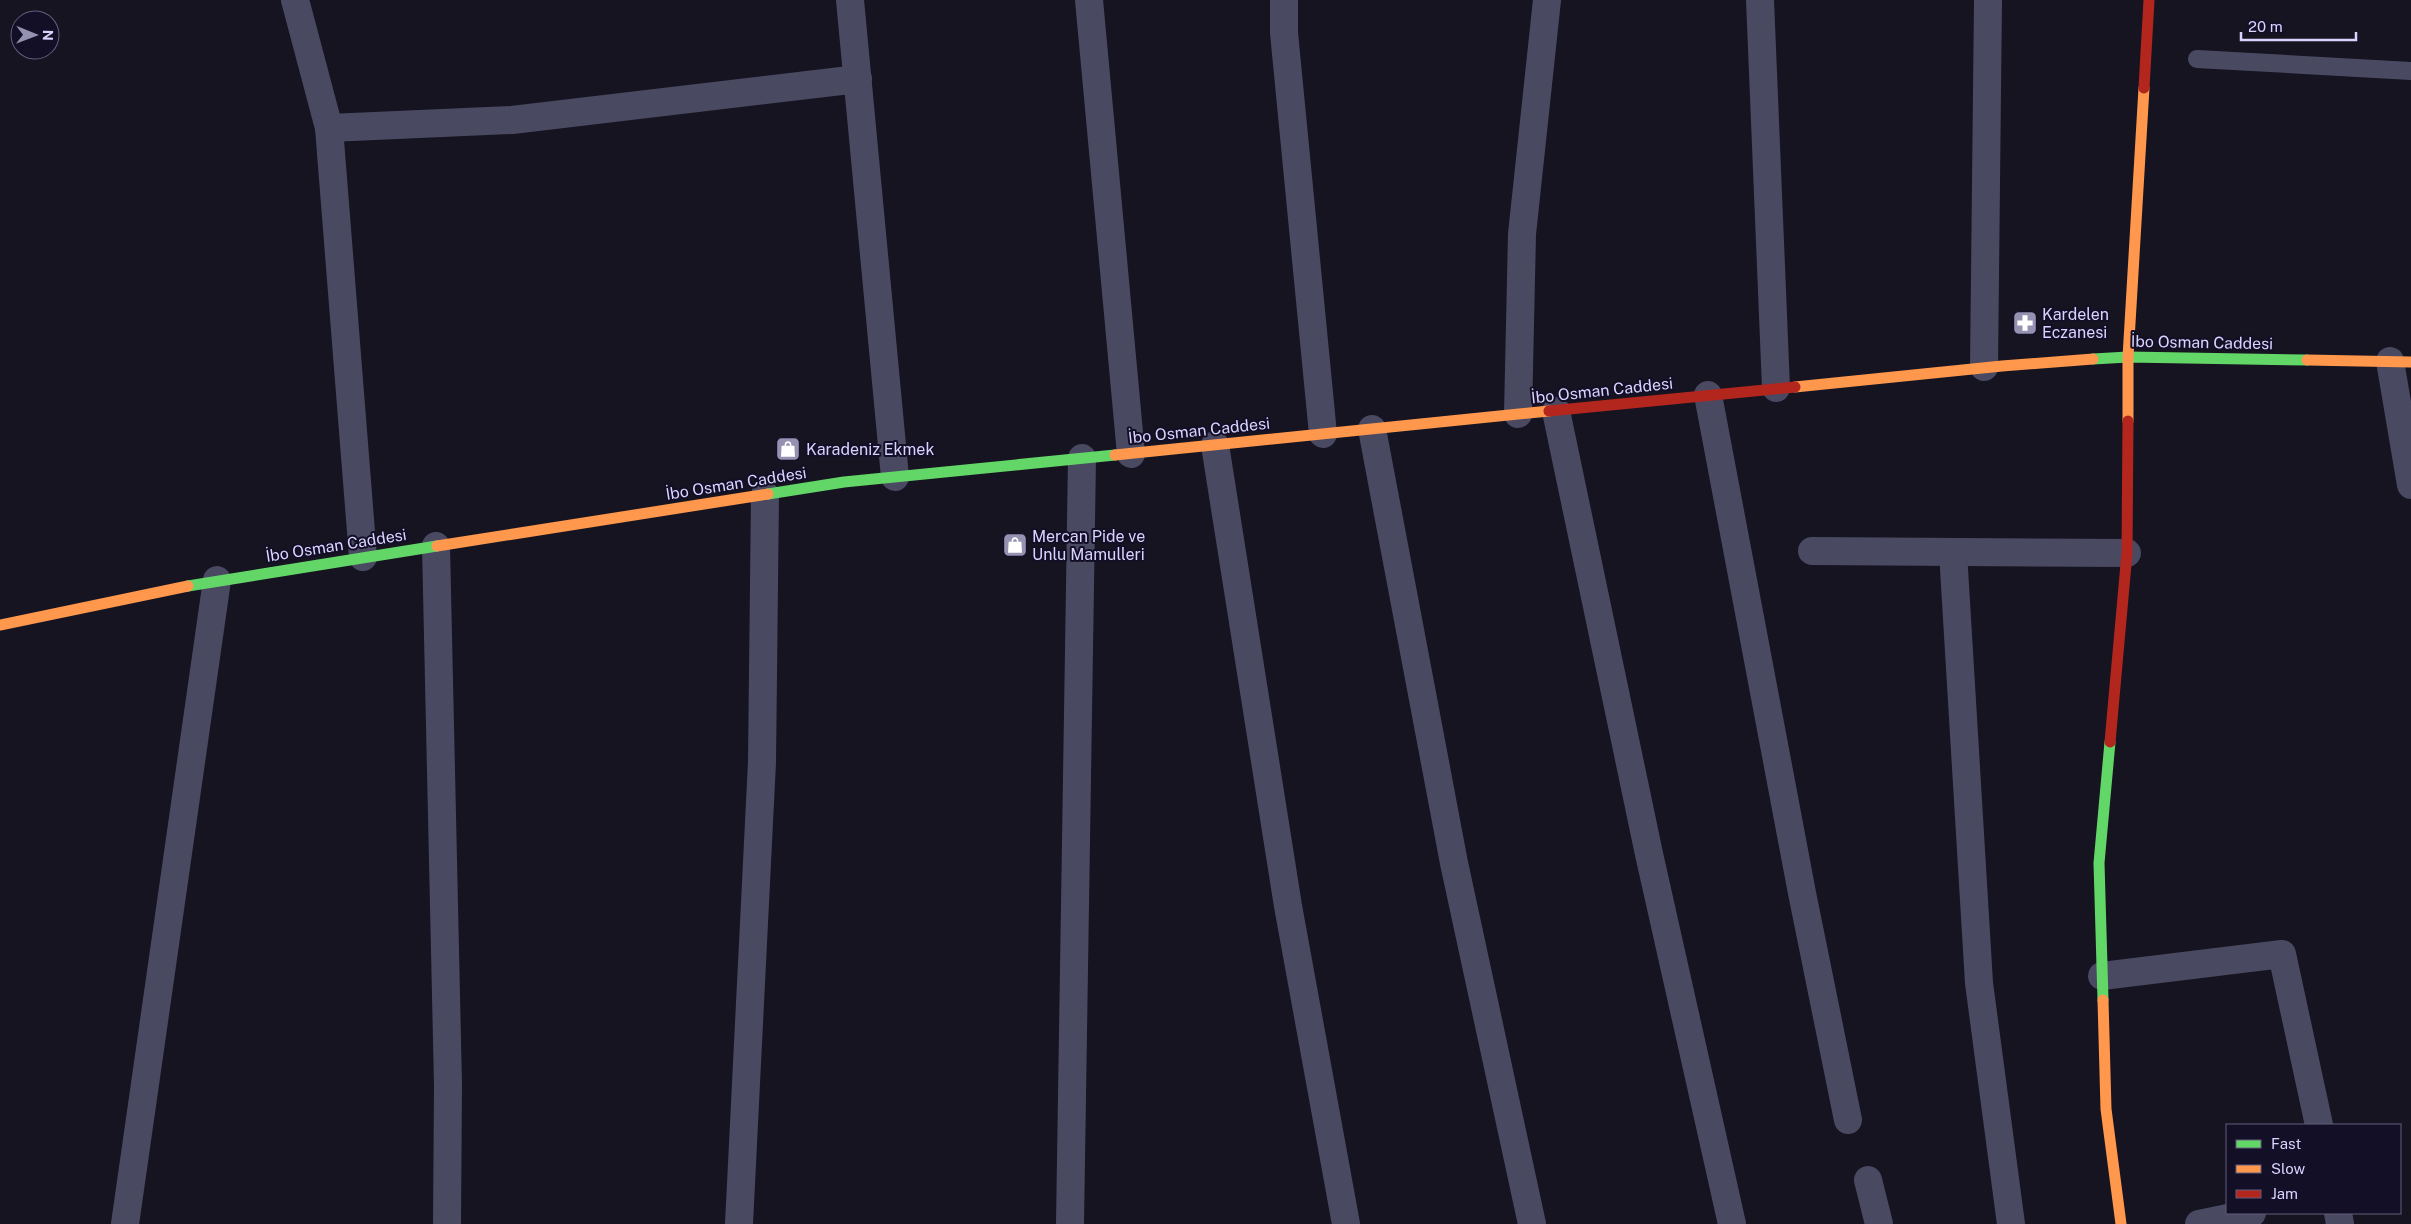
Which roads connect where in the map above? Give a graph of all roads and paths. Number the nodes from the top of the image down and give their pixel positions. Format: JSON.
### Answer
{"nodes":[{"id":1,"x":295,"y":0,"type":"edge"},
{"id":2,"x":850,"y":0,"type":"edge"},
{"id":3,"x":1089,"y":0,"type":"edge"},
{"id":4,"x":1284,"y":0,"type":"edge"},
{"id":5,"x":1546,"y":0,"type":"edge"},
{"id":6,"x":1760,"y":0,"type":"edge"},
{"id":7,"x":1988,"y":0,"type":"edge"},
{"id":8,"x":2149,"y":0,"type":"edge"},
{"id":9,"x":2197,"y":59,"type":"dead end"},
{"id":10,"x":2411,"y":71,"type":"edge"},
{"id":11,"x":858,"y":79,"type":"junction"},
{"id":12,"x":329,"y":128,"type":"junction"},
{"id":13,"x":2128,"y":357,"type":"junction"},
{"id":14,"x":2400,"y":361,"type":"edge"},
{"id":15,"x":1984,"y":368,"type":"junction"},
{"id":16,"x":1776,"y":388,"type":"junction"},
{"id":17,"x":1708,"y":395,"type":"junction"},
{"id":18,"x":1556,"y":410,"type":"junction"},
{"id":19,"x":1518,"y":414,"type":"junction"},
{"id":20,"x":1372,"y":429,"type":"junction"},
{"id":21,"x":1323,"y":434,"type":"junction"},
{"id":22,"x":1215,"y":445,"type":"junction"},
{"id":23,"x":1131,"y":454,"type":"junction"},
{"id":24,"x":1082,"y":458,"type":"junction"},
{"id":25,"x":895,"y":477,"type":"junction"},
{"id":26,"x":2411,"y":485,"type":"edge"},
{"id":27,"x":765,"y":495,"type":"junction"},
{"id":28,"x":436,"y":546,"type":"junction"},
{"id":29,"x":1812,"y":551,"type":"dead end"},
{"id":30,"x":1953,"y":552,"type":"junction"},
{"id":31,"x":2127,"y":553,"type":"junction"},
{"id":32,"x":363,"y":557,"type":"junction"},
{"id":33,"x":217,"y":580,"type":"junction"},
{"id":34,"x":0,"y":625,"type":"edge"},
{"id":35,"x":2102,"y":976,"type":"junction"},
{"id":36,"x":1848,"y":1120,"type":"dead end"},
{"id":37,"x":2319,"y":1124,"type":"edge"},
{"id":38,"x":1868,"y":1180,"type":"dead end"},
{"id":39,"x":2247,"y":1214,"type":"edge"},
{"id":40,"x":125,"y":1224,"type":"edge"},
{"id":41,"x":447,"y":1224,"type":"edge"},
{"id":42,"x":739,"y":1224,"type":"edge"},
{"id":43,"x":1070,"y":1224,"type":"edge"},
{"id":44,"x":1346,"y":1224,"type":"edge"},
{"id":45,"x":1532,"y":1224,"type":"edge"},
{"id":46,"x":1732,"y":1224,"type":"edge"},
{"id":47,"x":1879,"y":1224,"type":"edge"},
{"id":48,"x":2011,"y":1224,"type":"edge"},
{"id":49,"x":2121,"y":1224,"type":"edge"},
{"id":50,"x":2199,"y":1224,"type":"edge"}],
"edges":[{"from":1,"to":12,"type":"street"},
{"from":2,"to":11,"type":"street"},
{"from":3,"to":23,"type":"street"},
{"from":4,"to":21,"type":"street"},
{"from":5,"to":19,"type":"street"},
{"from":6,"to":16,"type":"street"},
{"from":7,"to":15,"type":"street"},
{"from":8,"to":13,"type":"street"},
{"from":9,"to":10,"type":"lane"},
{"from":11,"to":12,"type":"street"},
{"from":11,"to":25,"type":"street"},
{"from":12,"to":32,"type":"street"},
{"from":13,"to":14,"type":"street","name":"İbo Osman Caddesi"},
{"from":13,"to":15,"type":"street","name":"İbo Osman Caddesi"},
{"from":13,"to":31,"type":"street"},
{"from":14,"to":26,"type":"street"},
{"from":15,"to":16,"type":"street","name":"İbo Osman Caddesi"},
{"from":16,"to":17,"type":"street","name":"İbo Osman Caddesi"},
{"from":17,"to":18,"type":"street","name":"İbo Osman Caddesi"},
{"from":17,"to":36,"type":"street"},
{"from":18,"to":19,"type":"street","name":"İbo Osman Caddesi"},
{"from":18,"to":46,"type":"street"},
{"from":19,"to":20,"type":"street","name":"İbo Osman Caddesi"},
{"from":20,"to":21,"type":"street","name":"İbo Osman Caddesi"},
{"from":20,"to":45,"type":"street"},
{"from":21,"to":22,"type":"street","name":"İbo Osman Caddesi"},
{"from":22,"to":23,"type":"street","name":"İbo Osman Caddesi"},
{"from":22,"to":44,"type":"street"},
{"from":23,"to":24,"type":"street","name":"İbo Osman Caddesi"},
{"from":24,"to":25,"type":"street","name":"İbo Osman Caddesi"},
{"from":24,"to":43,"type":"street"},
{"from":25,"to":27,"type":"street","name":"İbo Osman Caddesi"},
{"from":27,"to":28,"type":"street","name":"İbo Osman Caddesi"},
{"from":27,"to":42,"type":"street"},
{"from":28,"to":32,"type":"street","name":"İbo Osman Caddesi"},
{"from":28,"to":41,"type":"street"},
{"from":29,"to":30,"type":"street"},
{"from":30,"to":31,"type":"street"},
{"from":30,"to":48,"type":"street"},
{"from":31,"to":35,"type":"street"},
{"from":32,"to":33,"type":"street","name":"İbo Osman Caddesi"},
{"from":33,"to":34,"type":"street","name":"İbo Osman Caddesi"},
{"from":33,"to":40,"type":"street"},
{"from":35,"to":37,"type":"street"},
{"from":35,"to":49,"type":"street"},
{"from":38,"to":47,"type":"street"},
{"from":39,"to":50,"type":"street"}]}
